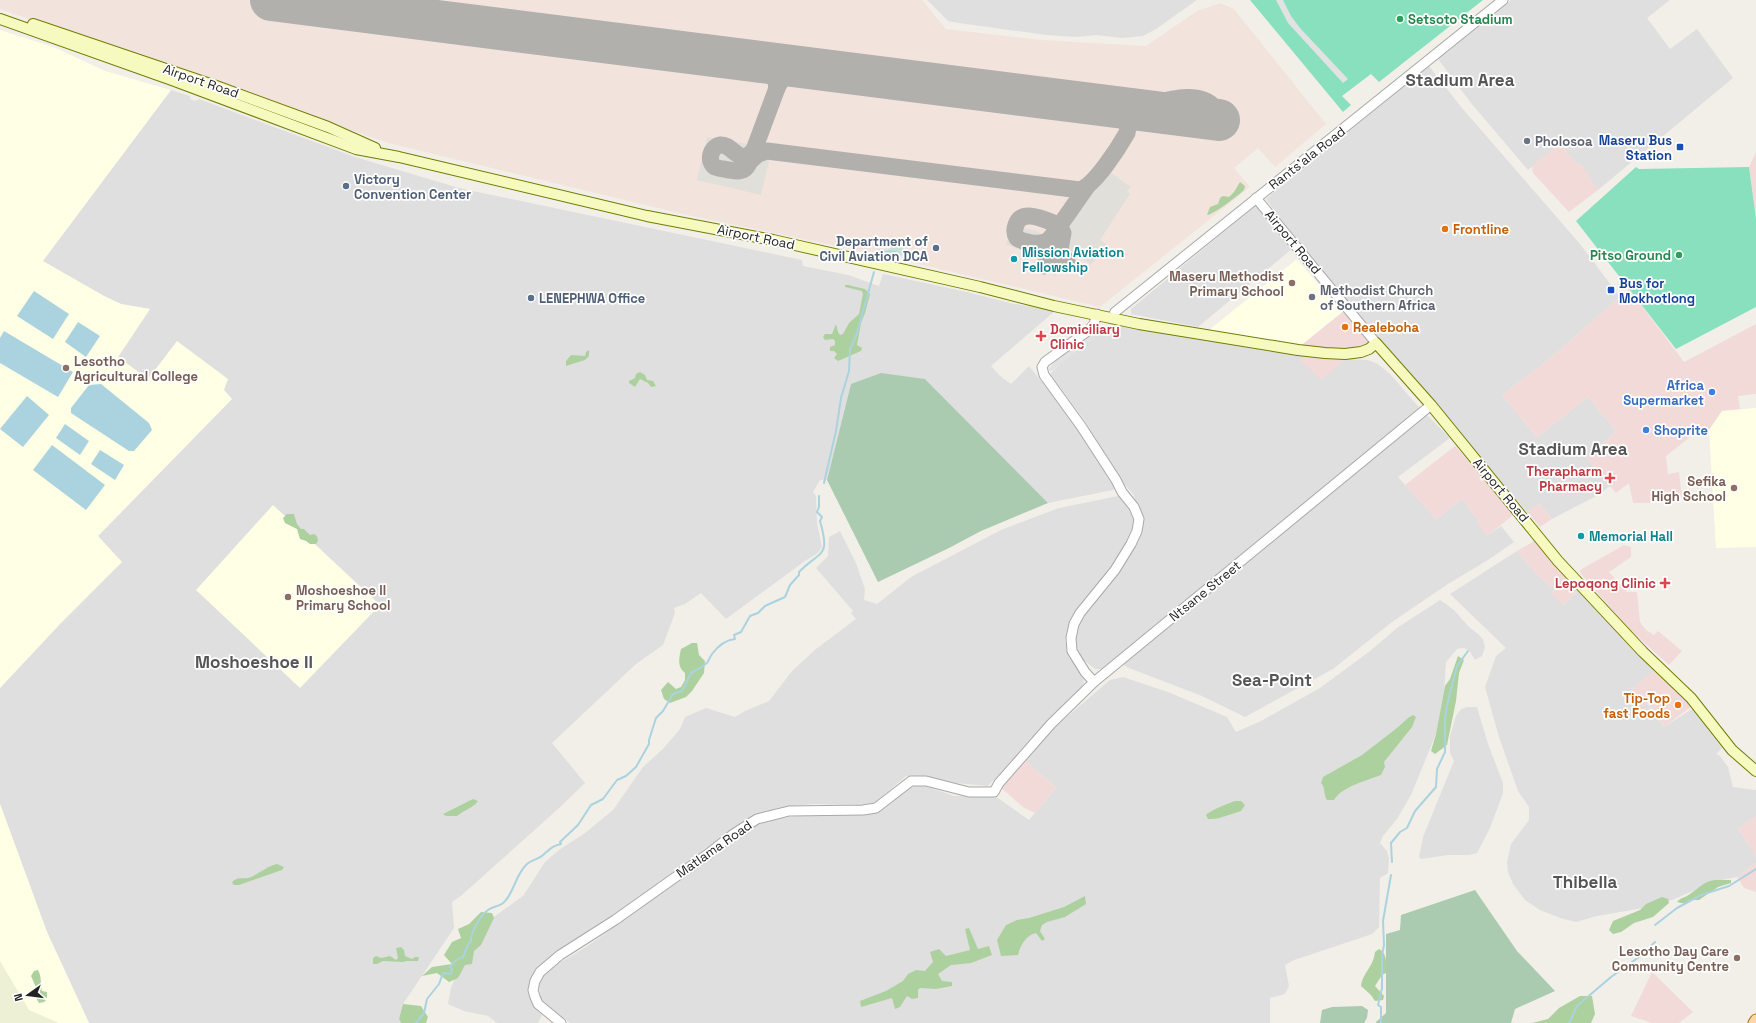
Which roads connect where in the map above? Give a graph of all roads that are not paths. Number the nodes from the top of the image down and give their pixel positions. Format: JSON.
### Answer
{"nodes":[{"id":1,"x":1503,"y":0,"type":"edge"},
{"id":2,"x":0,"y":13,"type":"edge"},
{"id":3,"x":0,"y":20,"type":"edge"},
{"id":4,"x":399,"y":157,"type":"junction"},
{"id":5,"x":1256,"y":198,"type":"junction"},
{"id":6,"x":1097,"y":314,"type":"junction"},
{"id":7,"x":1112,"y":318,"type":"junction"},
{"id":8,"x":1376,"y":343,"type":"junction"},
{"id":9,"x":1431,"y":405,"type":"junction"},
{"id":10,"x":1094,"y":682,"type":"junction"},
{"id":11,"x":1756,"y":771,"type":"edge"},
{"id":12,"x":994,"y":792,"type":"joint"},
{"id":13,"x":1756,"y":1020,"type":"edge"},
{"id":14,"x":561,"y":1023,"type":"edge"},
{"id":15,"x":1754,"y":1023,"type":"edge"}],
"edges":[{"from":1,"to":5,"type":"street","name":"Rants'ala Road"},
{"from":2,"to":4,"type":"main road","name":"Airport Road"},
{"from":3,"to":4,"type":"main road","name":"Airport Road"},
{"from":4,"to":6,"type":"main road","name":"Airport Road"},
{"from":5,"to":7,"type":"street","name":"Rants'ala Road"},
{"from":5,"to":8,"type":"street","name":"Airport Road"},
{"from":6,"to":7,"type":"main road","name":"Airport Road"},
{"from":6,"to":10,"type":"street"},
{"from":7,"to":8,"type":"main road","name":"Airport Road"},
{"from":8,"to":9,"type":"main road","name":"Airport Road"},
{"from":9,"to":10,"type":"street","name":"Ntsane Street"},
{"from":9,"to":11,"type":"main road","name":"Airport Road"},
{"from":10,"to":12,"type":"street","name":"Ntsane Street"},
{"from":12,"to":14,"type":"street","name":"Matlama Road"},
{"from":13,"to":15,"type":"main road"}]}
